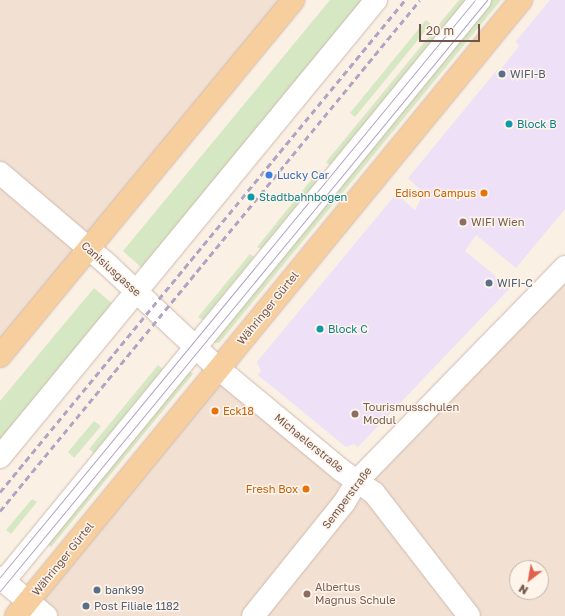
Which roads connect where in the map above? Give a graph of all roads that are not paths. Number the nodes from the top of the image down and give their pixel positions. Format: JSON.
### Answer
{"nodes":[{"id":1,"x":293,"y":0,"type":"edge"},
{"id":2,"x":376,"y":0,"type":"edge"},
{"id":3,"x":480,"y":0,"type":"edge"},
{"id":4,"x":521,"y":0,"type":"edge"},
{"id":5,"x":0,"y":173,"type":"edge"},
{"id":6,"x":89,"y":248,"type":"junction"},
{"id":7,"x":565,"y":267,"type":"edge"},
{"id":8,"x":137,"y":292,"type":"junction"},
{"id":9,"x":194,"y":347,"type":"junction"},
{"id":10,"x":0,"y":356,"type":"edge"},
{"id":11,"x":219,"y":369,"type":"junction"},
{"id":12,"x":0,"y":458,"type":"edge"},
{"id":13,"x":358,"y":480,"type":"junction"},
{"id":14,"x":2,"y":579,"type":"edge"},
{"id":15,"x":22,"y":608,"type":"edge"},
{"id":16,"x":46,"y":616,"type":"edge"},
{"id":17,"x":253,"y":616,"type":"edge"},
{"id":18,"x":469,"y":616,"type":"edge"}],
"edges":[{"from":1,"to":6,"type":"main road"},
{"from":2,"to":8,"type":"street"},
{"from":3,"to":9,"type":"street"},
{"from":4,"to":11,"type":"main road","name":"Währinger Gürtel"},
{"from":5,"to":6,"type":"street","name":"Canisiusgasse"},
{"from":6,"to":8,"type":"street","name":"Canisiusgasse"},
{"from":6,"to":10,"type":"main road"},
{"from":7,"to":13,"type":"street","name":"Semperstraße"},
{"from":8,"to":9,"type":"street","name":"Canisiusgasse"},
{"from":8,"to":12,"type":"street"},
{"from":9,"to":11,"type":"street","name":"Canisiusgasse"},
{"from":9,"to":14,"type":"street"},
{"from":11,"to":13,"type":"street","name":"Michaelerstraße"},
{"from":11,"to":15,"type":"main road","name":"Währinger Gürtel"},
{"from":13,"to":17,"type":"street","name":"Semperstraße"},
{"from":13,"to":18,"type":"street","name":"Michaelerstraße"},
{"from":14,"to":15,"type":"street"},
{"from":15,"to":16,"type":"street"}]}
